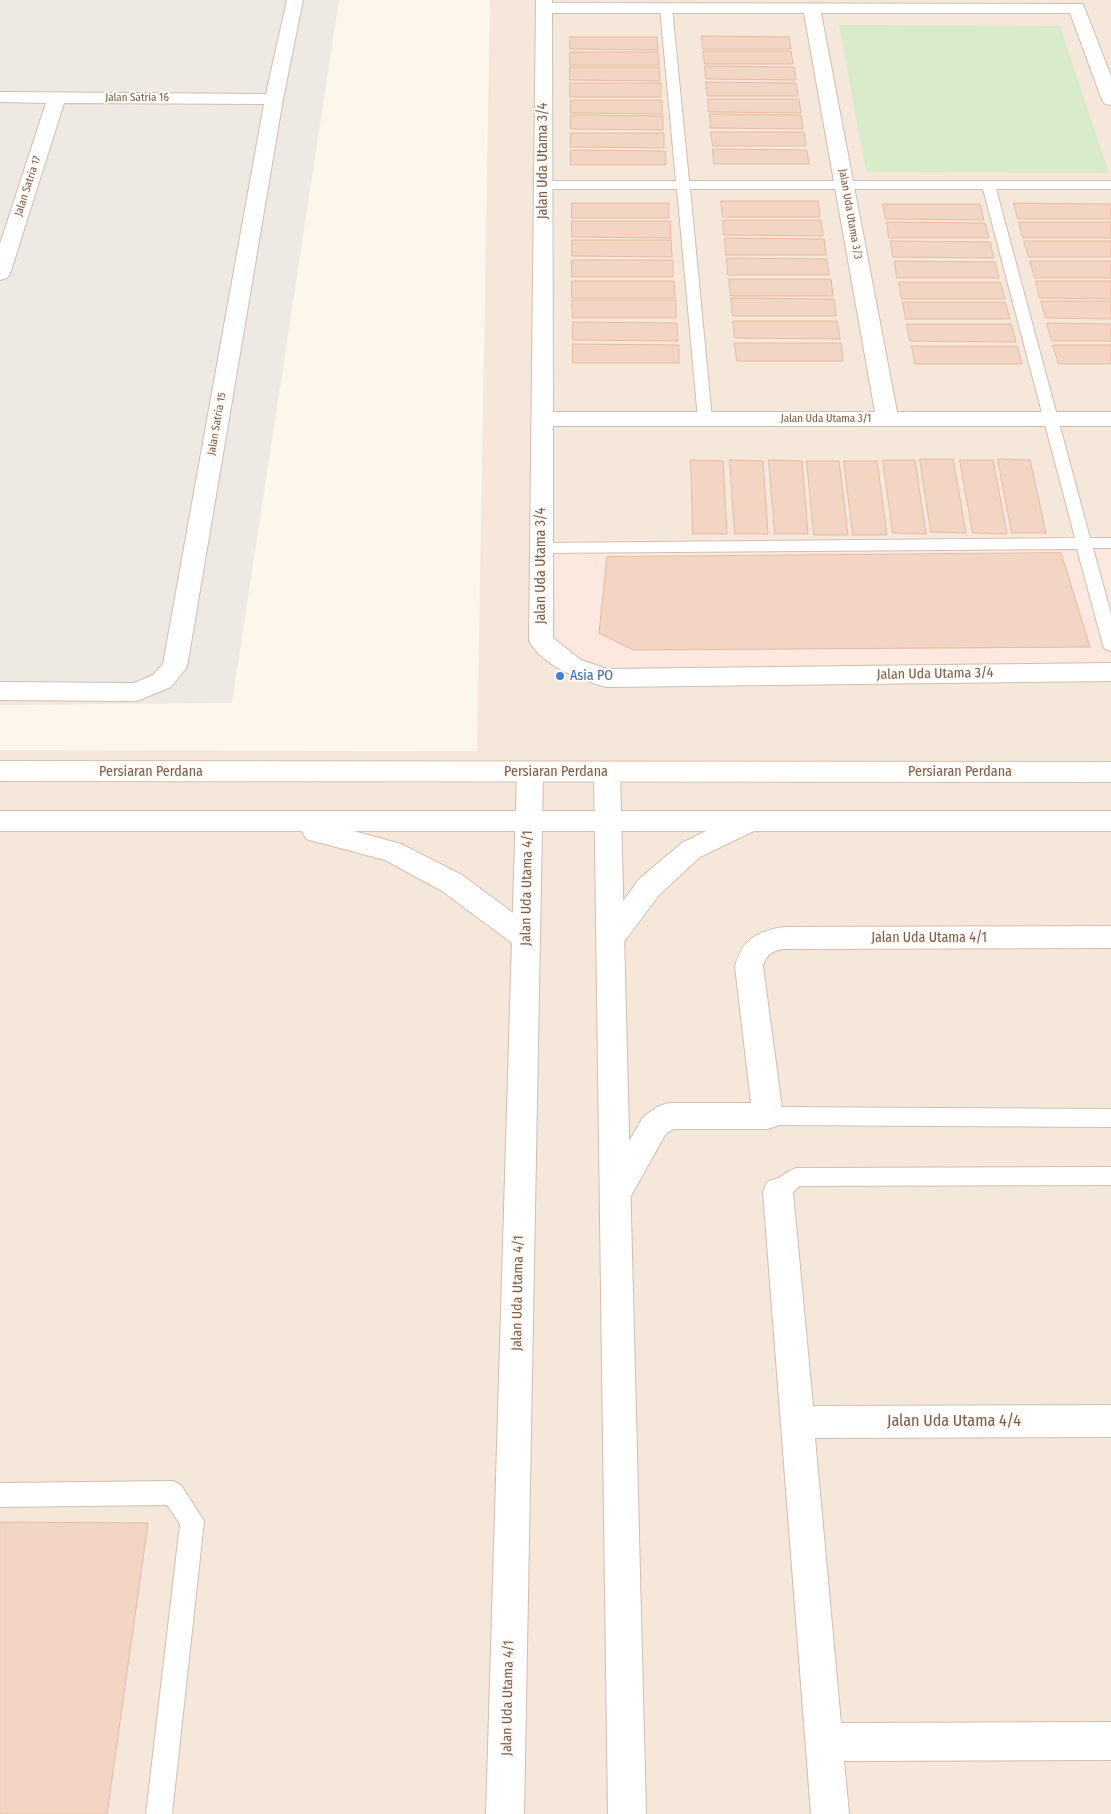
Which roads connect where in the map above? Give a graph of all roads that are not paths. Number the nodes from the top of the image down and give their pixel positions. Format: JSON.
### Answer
{"nodes":[{"id":1,"x":295,"y":0,"type":"edge"},
{"id":2,"x":544,"y":4,"type":"edge"},
{"id":3,"x":905,"y":4,"type":"edge"},
{"id":4,"x":666,"y":8,"type":"junction"},
{"id":5,"x":812,"y":8,"type":"junction"},
{"id":6,"x":0,"y":98,"type":"edge"},
{"id":7,"x":57,"y":98,"type":"junction"},
{"id":8,"x":274,"y":99,"type":"junction"},
{"id":9,"x":1111,"y":100,"type":"edge"},
{"id":10,"x":543,"y":185,"type":"junction"},
{"id":11,"x":682,"y":185,"type":"junction"},
{"id":12,"x":845,"y":185,"type":"junction"},
{"id":13,"x":988,"y":185,"type":"junction"},
{"id":14,"x":1111,"y":185,"type":"edge"},
{"id":15,"x":0,"y":274,"type":"edge"},
{"id":16,"x":542,"y":419,"type":"junction"},
{"id":17,"x":705,"y":419,"type":"junction"},
{"id":18,"x":887,"y":419,"type":"junction"},
{"id":19,"x":1051,"y":419,"type":"junction"},
{"id":20,"x":1111,"y":419,"type":"edge"},
{"id":21,"x":1084,"y":544,"type":"junction"},
{"id":22,"x":1111,"y":544,"type":"edge"},
{"id":23,"x":540,"y":548,"type":"junction"},
{"id":24,"x":1111,"y":645,"type":"edge"},
{"id":25,"x":1111,"y":672,"type":"edge"},
{"id":26,"x":0,"y":691,"type":"edge"},
{"id":27,"x":0,"y":771,"type":"edge"},
{"id":28,"x":530,"y":772,"type":"junction"},
{"id":29,"x":607,"y":772,"type":"junction"},
{"id":30,"x":1111,"y":772,"type":"edge"},
{"id":31,"x":0,"y":821,"type":"edge"},
{"id":32,"x":272,"y":821,"type":"junction"},
{"id":33,"x":528,"y":821,"type":"junction"},
{"id":34,"x":608,"y":821,"type":"junction"},
{"id":35,"x":751,"y":821,"type":"junction"},
{"id":36,"x":1111,"y":821,"type":"edge"},
{"id":37,"x":1111,"y":937,"type":"edge"},
{"id":38,"x":526,"y":938,"type":"junction"},
{"id":39,"x":610,"y":939,"type":"junction"},
{"id":40,"x":768,"y":1116,"type":"junction"},
{"id":41,"x":1111,"y":1118,"type":"edge"},
{"id":42,"x":1111,"y":1176,"type":"edge"},
{"id":43,"x":778,"y":1192,"type":"joint"},
{"id":44,"x":615,"y":1195,"type":"junction"},
{"id":45,"x":1111,"y":1421,"type":"edge"},
{"id":46,"x":798,"y":1422,"type":"junction"},
{"id":47,"x":0,"y":1495,"type":"edge"},
{"id":48,"x":1111,"y":1741,"type":"edge"},
{"id":49,"x":824,"y":1742,"type":"junction"},
{"id":50,"x":159,"y":1814,"type":"edge"},
{"id":51,"x":505,"y":1814,"type":"edge"},
{"id":52,"x":627,"y":1814,"type":"edge"},
{"id":53,"x":830,"y":1814,"type":"edge"}],
"edges":[{"from":1,"to":8,"type":"street","name":"Jalan Satria 15"},
{"from":2,"to":4,"type":"street"},
{"from":2,"to":10,"type":"street","name":"Jalan Uda Utama 3/4"},
{"from":3,"to":5,"type":"street"},
{"from":3,"to":9,"type":"street"},
{"from":4,"to":5,"type":"street"},
{"from":4,"to":11,"type":"lane"},
{"from":5,"to":12,"type":"street","name":"Jalan Uda Utama 3/3"},
{"from":6,"to":7,"type":"street","name":"Jalan Satria 16"},
{"from":7,"to":8,"type":"street","name":"Jalan Satria 16"},
{"from":7,"to":15,"type":"street","name":"Jalan Satria 17"},
{"from":8,"to":26,"type":"street","name":"Jalan Satria 15"},
{"from":10,"to":11,"type":"lane"},
{"from":10,"to":16,"type":"street","name":"Jalan Uda Utama 3/4"},
{"from":11,"to":12,"type":"lane"},
{"from":11,"to":17,"type":"lane"},
{"from":12,"to":13,"type":"lane"},
{"from":12,"to":18,"type":"street","name":"Jalan Uda Utama 3/3"},
{"from":13,"to":14,"type":"lane"},
{"from":13,"to":19,"type":"lane"},
{"from":16,"to":17,"type":"street","name":"Jalan Uda Utama 3/1"},
{"from":16,"to":23,"type":"street","name":"Jalan Uda Utama 3/4"},
{"from":17,"to":18,"type":"street","name":"Jalan Uda Utama 3/1"},
{"from":18,"to":19,"type":"street","name":"Jalan Uda Utama 3/1"},
{"from":19,"to":20,"type":"street","name":"Jalan Uda Utama 3/1"},
{"from":19,"to":21,"type":"lane"},
{"from":21,"to":22,"type":"lane"},
{"from":21,"to":23,"type":"lane"},
{"from":21,"to":24,"type":"lane"},
{"from":23,"to":25,"type":"street","name":"Jalan Uda Utama 3/4"},
{"from":27,"to":28,"type":"street","name":"Persiaran Perdana"},
{"from":28,"to":29,"type":"street","name":"Persiaran Perdana"},
{"from":28,"to":33,"type":"street","name":"Jalan Uda Utama 4/1"},
{"from":29,"to":30,"type":"street","name":"Persiaran Perdana"},
{"from":29,"to":34,"type":"street"},
{"from":31,"to":32,"type":"street"},
{"from":32,"to":33,"type":"street"},
{"from":32,"to":38,"type":"street"},
{"from":33,"to":34,"type":"street"},
{"from":33,"to":38,"type":"street","name":"Jalan Uda Utama 4/1"},
{"from":34,"to":35,"type":"street"},
{"from":34,"to":39,"type":"street"},
{"from":35,"to":36,"type":"street"},
{"from":35,"to":39,"type":"street"},
{"from":37,"to":40,"type":"street","name":"Jalan Uda Utama 4/1"},
{"from":38,"to":51,"type":"street","name":"Jalan Uda Utama 4/1"},
{"from":39,"to":44,"type":"street"},
{"from":40,"to":41,"type":"lane"},
{"from":40,"to":44,"type":"street"},
{"from":42,"to":43,"type":"lane"},
{"from":43,"to":46,"type":"street"},
{"from":44,"to":52,"type":"street"},
{"from":45,"to":46,"type":"street","name":"Jalan Uda Utama 4/4"},
{"from":46,"to":49,"type":"street"},
{"from":47,"to":50,"type":"lane"},
{"from":48,"to":49,"type":"street"},
{"from":49,"to":53,"type":"street"}]}
